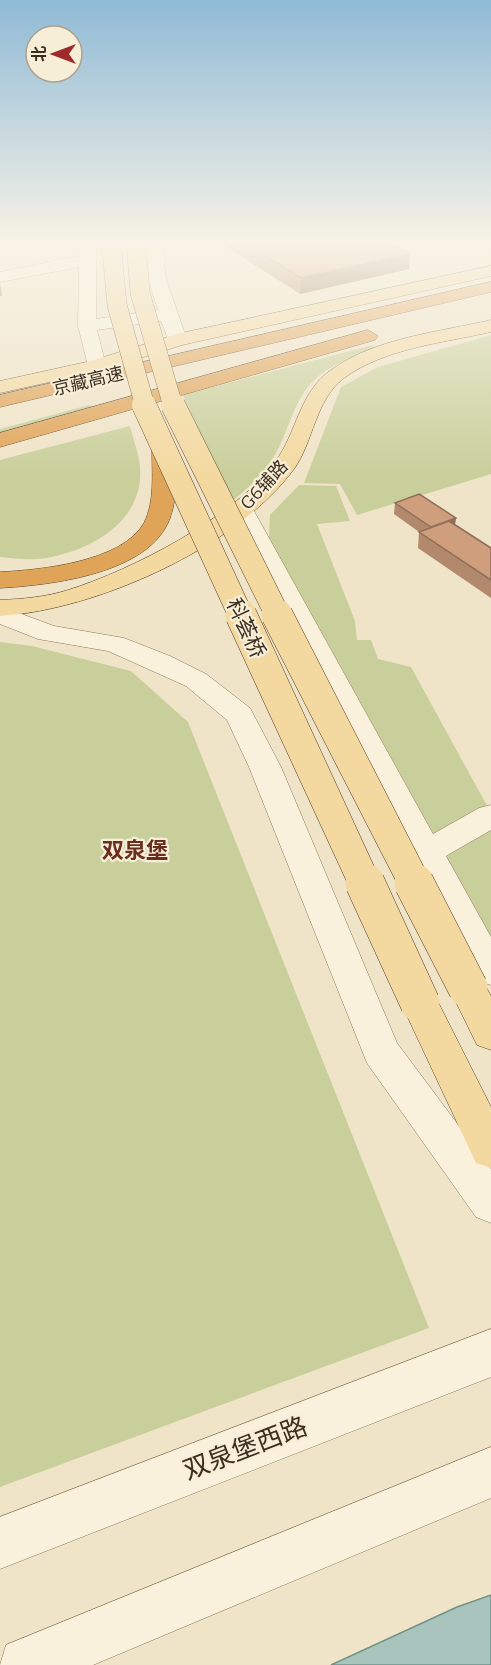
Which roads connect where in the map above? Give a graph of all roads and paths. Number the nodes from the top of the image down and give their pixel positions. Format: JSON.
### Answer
{"nodes":[{"id":1,"x":87,"y":319,"type":"edge"},
{"id":2,"x":118,"y":319,"type":"edge"},
{"id":3,"x":136,"y":319,"type":"edge"},
{"id":4,"x":148,"y":319,"type":"edge"},
{"id":5,"x":170,"y":319,"type":"edge"},
{"id":6,"x":274,"y":319,"type":"edge"},
{"id":7,"x":354,"y":319,"type":"edge"},
{"id":8,"x":435,"y":319,"type":"edge"},
{"id":9,"x":87,"y":326,"type":"junction"},
{"id":10,"x":491,"y":326,"type":"edge"},
{"id":11,"x":401,"y":327,"type":"junction"},
{"id":12,"x":177,"y":340,"type":"junction"},
{"id":13,"x":96,"y":366,"type":"junction"},
{"id":14,"x":0,"y":387,"type":"edge"},
{"id":15,"x":0,"y":401,"type":"edge"},
{"id":16,"x":0,"y":419,"type":"edge"},
{"id":17,"x":0,"y":440,"type":"edge"},
{"id":18,"x":163,"y":450,"type":"junction"},
{"id":19,"x":242,"y":511,"type":"junction"},
{"id":20,"x":0,"y":580,"type":"edge"},
{"id":21,"x":0,"y":608,"type":"edge"},
{"id":22,"x":0,"y":614,"type":"edge"},
{"id":23,"x":491,"y":816,"type":"edge"},
{"id":24,"x":427,"y":852,"type":"junction"},
{"id":25,"x":480,"y":979,"type":"edge"},
{"id":26,"x":491,"y":1034,"type":"edge"},
{"id":27,"x":491,"y":1150,"type":"edge"},
{"id":28,"x":491,"y":1203,"type":"edge"},
{"id":29,"x":491,"y":1353,"type":"edge"},
{"id":30,"x":491,"y":1472,"type":"edge"},
{"id":31,"x":0,"y":1543,"type":"edge"},
{"id":32,"x":26,"y":1665,"type":"edge"}],
"edges":[{"from":1,"to":9,"type":"street"},
{"from":2,"to":18,"type":"main road","name":"科荟桥","bridge":true},
{"from":3,"to":9,"type":"street"},
{"from":4,"to":25,"type":"main road","name":"科荟桥","bridge":true},
{"from":5,"to":12,"type":"street"},
{"from":6,"to":12,"type":"main road"},
{"from":7,"to":15,"type":"highway","name":"京藏高速"},
{"from":8,"to":11,"type":"highway","name":"京藏高速"},
{"from":9,"to":13,"type":"street"},
{"from":10,"to":19,"type":"main road","name":"G6辅路"},
{"from":11,"to":16,"type":"highway","name":"京藏高速"},
{"from":11,"to":17,"type":"highway"},
{"from":12,"to":13,"type":"main road"},
{"from":13,"to":14,"type":"main road"},
{"from":18,"to":20,"type":"highway"},
{"from":18,"to":27,"type":"main road","name":"科荟桥","bridge":true},
{"from":19,"to":21,"type":"main road","name":"G6辅路"},
{"from":19,"to":24,"type":"street"},
{"from":22,"to":28,"type":"street"},
{"from":23,"to":24,"type":"street"},
{"from":24,"to":25,"type":"street"},
{"from":25,"to":26,"type":"main road","name":"科荟桥"},
{"from":29,"to":31,"type":"street","name":"双泉堡西路"},
{"from":30,"to":32,"type":"street"}]}
